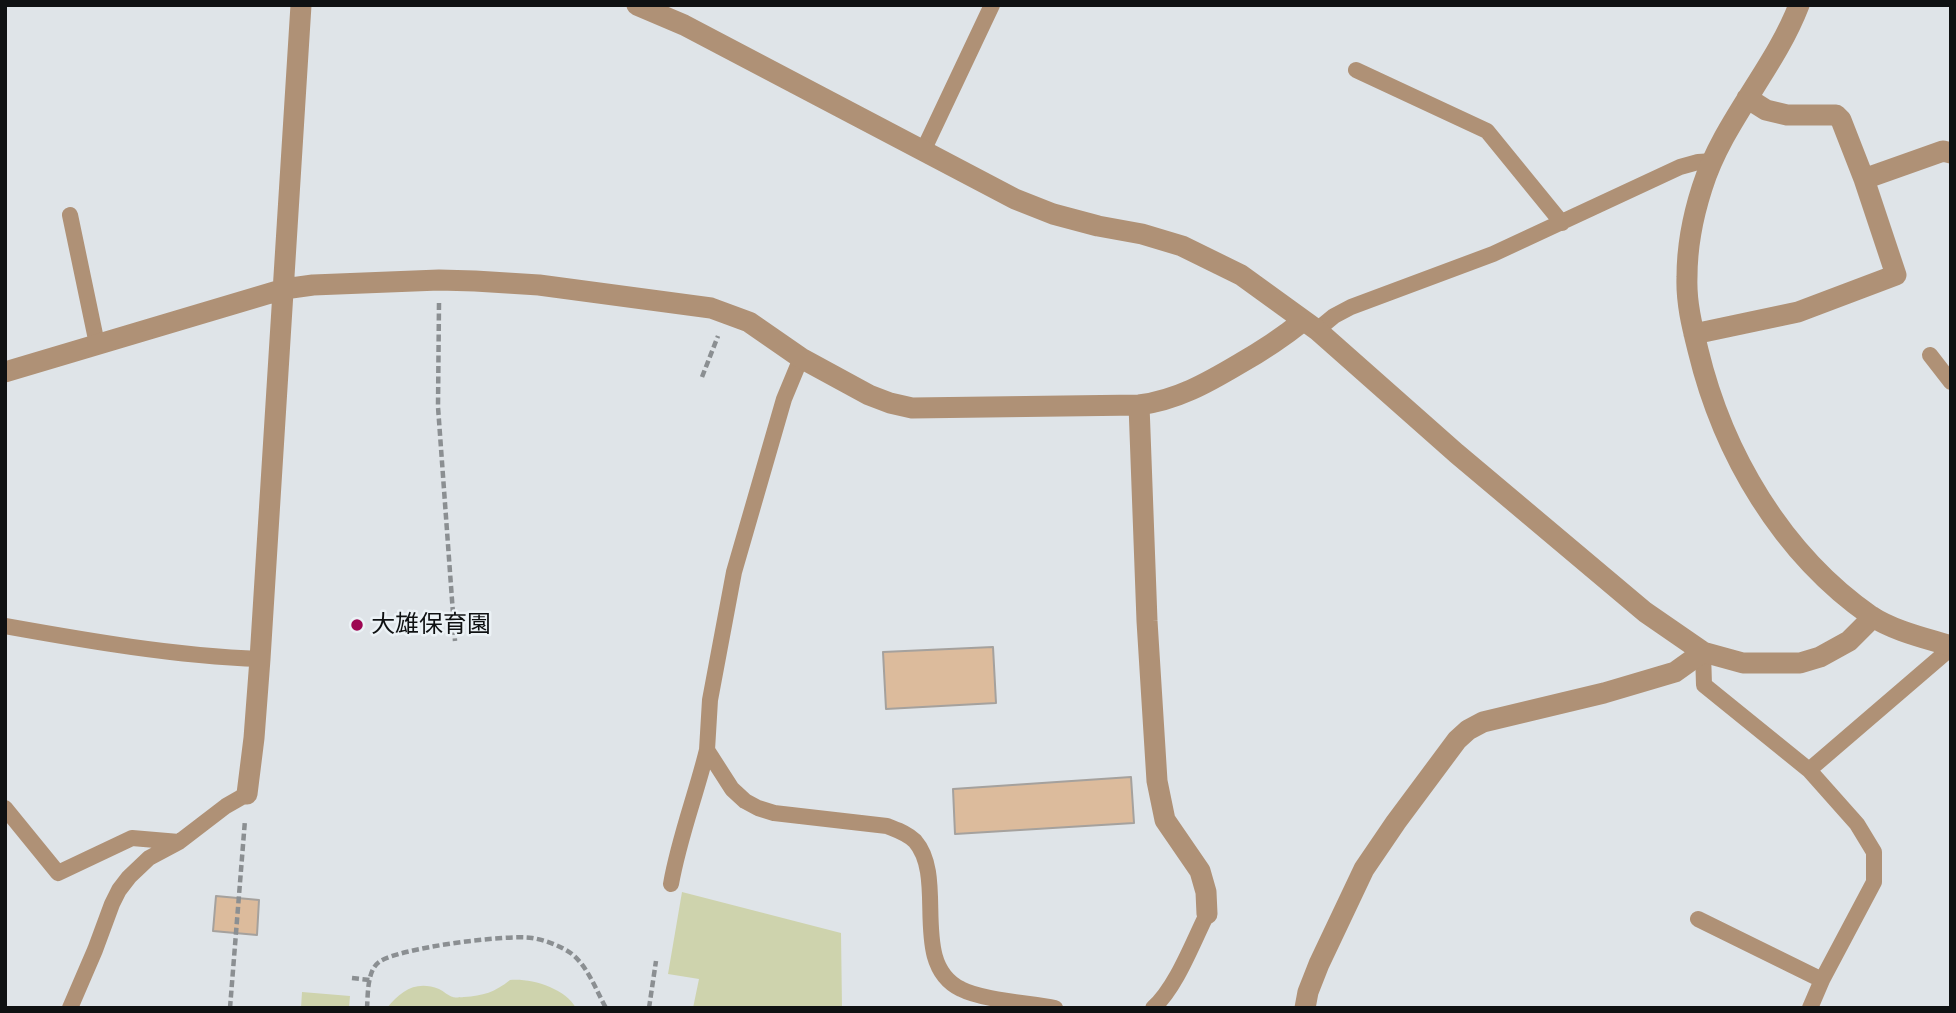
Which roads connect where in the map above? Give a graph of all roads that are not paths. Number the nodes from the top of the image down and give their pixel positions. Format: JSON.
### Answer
{"nodes":[{"id":1,"x":301,"y":5,"type":"edge"},
{"id":2,"x":637,"y":5,"type":"edge"},
{"id":3,"x":992,"y":5,"type":"edge"},
{"id":4,"x":1799,"y":5,"type":"edge"},
{"id":5,"x":1356,"y":70,"type":"dead end"},
{"id":6,"x":1747,"y":98,"type":"junction"},
{"id":7,"x":923,"y":150,"type":"junction"},
{"id":8,"x":1951,"y":153,"type":"edge"},
{"id":9,"x":1713,"y":161,"type":"junction"},
{"id":10,"x":1864,"y":179,"type":"junction"},
{"id":11,"x":70,"y":215,"type":"dead end"},
{"id":12,"x":1562,"y":223,"type":"junction"},
{"id":13,"x":284,"y":289,"type":"junction"},
{"id":14,"x":1310,"y":326,"type":"junction"},
{"id":15,"x":1694,"y":334,"type":"junction"},
{"id":16,"x":97,"y":344,"type":"junction"},
{"id":17,"x":1930,"y":355,"type":"dead end"},
{"id":18,"x":801,"y":358,"type":"junction"},
{"id":19,"x":5,"y":372,"type":"edge"},
{"id":20,"x":1951,"y":382,"type":"edge"},
{"id":21,"x":1139,"y":405,"type":"junction"},
{"id":22,"x":1873,"y":617,"type":"junction"},
{"id":23,"x":5,"y":626,"type":"edge"},
{"id":24,"x":1951,"y":647,"type":"edge"},
{"id":25,"x":1703,"y":652,"type":"junction"},
{"id":26,"x":260,"y":659,"type":"junction"},
{"id":27,"x":707,"y":750,"type":"junction"},
{"id":28,"x":1809,"y":770,"type":"junction"},
{"id":29,"x":247,"y":794,"type":"joint"},
{"id":30,"x":5,"y":808,"type":"edge"},
{"id":31,"x":179,"y":842,"type":"junction"},
{"id":32,"x":671,"y":884,"type":"dead end"},
{"id":33,"x":1207,"y":914,"type":"joint"},
{"id":34,"x":1698,"y":919,"type":"dead end"},
{"id":35,"x":1822,"y":980,"type":"junction"},
{"id":36,"x":70,"y":1008,"type":"edge"},
{"id":37,"x":1055,"y":1008,"type":"edge"},
{"id":38,"x":1153,"y":1008,"type":"edge"},
{"id":39,"x":1305,"y":1008,"type":"edge"},
{"id":40,"x":1810,"y":1008,"type":"edge"}],
"edges":[{"from":1,"to":13,"type":"street"},
{"from":2,"to":7,"type":"street"},
{"from":3,"to":7,"type":"lane"},
{"from":4,"to":6,"type":"street"},
{"from":5,"to":12,"type":"lane"},
{"from":6,"to":9,"type":"street"},
{"from":6,"to":10,"type":"street"},
{"from":7,"to":14,"type":"street"},
{"from":8,"to":10,"type":"street"},
{"from":9,"to":12,"type":"lane"},
{"from":9,"to":15,"type":"street"},
{"from":10,"to":15,"type":"street"},
{"from":11,"to":16,"type":"lane"},
{"from":12,"to":14,"type":"lane"},
{"from":13,"to":16,"type":"street"},
{"from":13,"to":18,"type":"street"},
{"from":13,"to":26,"type":"street"},
{"from":14,"to":21,"type":"street"},
{"from":14,"to":25,"type":"street"},
{"from":15,"to":22,"type":"street"},
{"from":16,"to":19,"type":"street"},
{"from":17,"to":20,"type":"lane"},
{"from":18,"to":21,"type":"street"},
{"from":18,"to":27,"type":"lane"},
{"from":21,"to":33,"type":"street"},
{"from":22,"to":24,"type":"street"},
{"from":22,"to":25,"type":"street"},
{"from":23,"to":26,"type":"lane"},
{"from":24,"to":28,"type":"lane"},
{"from":25,"to":28,"type":"lane"},
{"from":25,"to":39,"type":"street"},
{"from":26,"to":29,"type":"street"},
{"from":27,"to":32,"type":"lane"},
{"from":27,"to":37,"type":"lane"},
{"from":28,"to":35,"type":"lane"},
{"from":29,"to":31,"type":"lane"},
{"from":30,"to":31,"type":"lane"},
{"from":31,"to":36,"type":"lane"},
{"from":33,"to":38,"type":"lane"},
{"from":34,"to":35,"type":"lane"},
{"from":35,"to":40,"type":"lane"}]}
